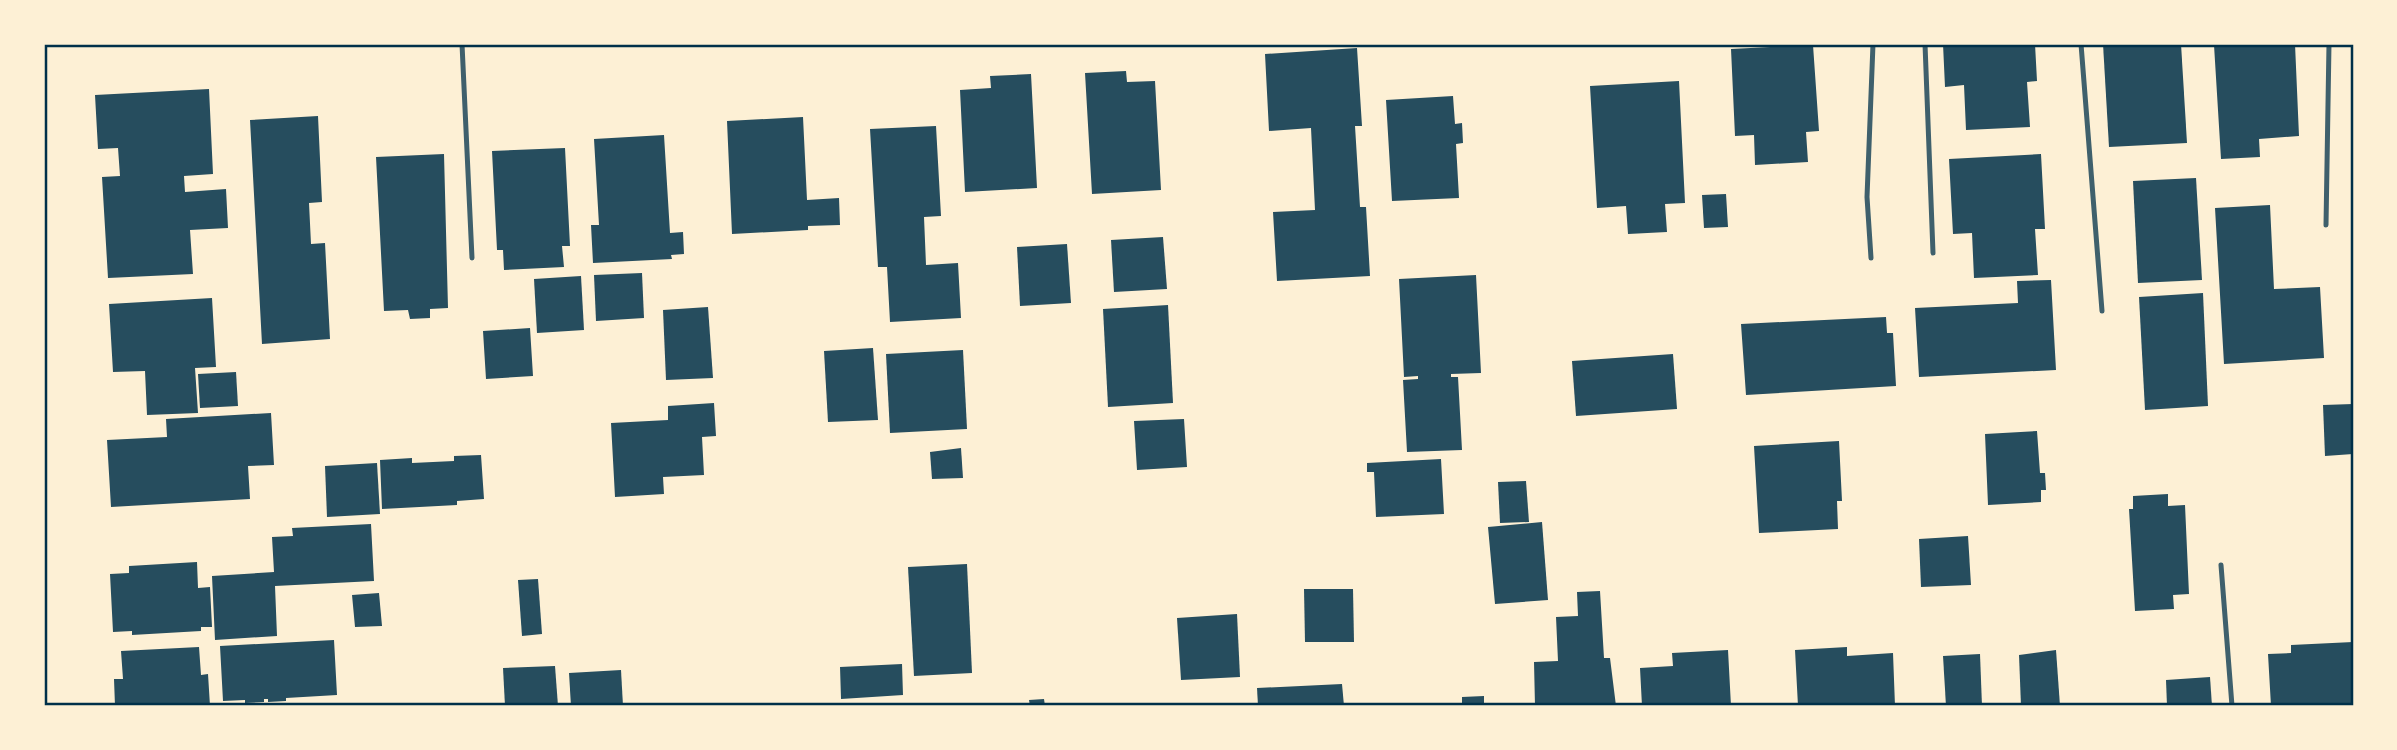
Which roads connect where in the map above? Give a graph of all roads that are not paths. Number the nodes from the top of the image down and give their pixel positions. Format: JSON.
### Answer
{"nodes":[{"id":1,"x":462,"y":44,"type":"edge"},
{"id":2,"x":1873,"y":44,"type":"edge"},
{"id":3,"x":1925,"y":44,"type":"edge"},
{"id":4,"x":2081,"y":44,"type":"edge"},
{"id":5,"x":2329,"y":44,"type":"edge"},
{"id":6,"x":2326,"y":225,"type":"dead end"},
{"id":7,"x":1933,"y":253,"type":"dead end"},
{"id":8,"x":472,"y":258,"type":"dead end"},
{"id":9,"x":1871,"y":258,"type":"dead end"},
{"id":10,"x":2102,"y":311,"type":"dead end"},
{"id":11,"x":2221,"y":565,"type":"dead end"},
{"id":12,"x":2232,"y":706,"type":"edge"}],
"edges":[{"from":1,"to":8,"type":"lane"},
{"from":2,"to":9,"type":"lane"},
{"from":3,"to":7,"type":"lane"},
{"from":4,"to":10,"type":"lane"},
{"from":5,"to":6,"type":"lane"},
{"from":11,"to":12,"type":"lane"}]}
